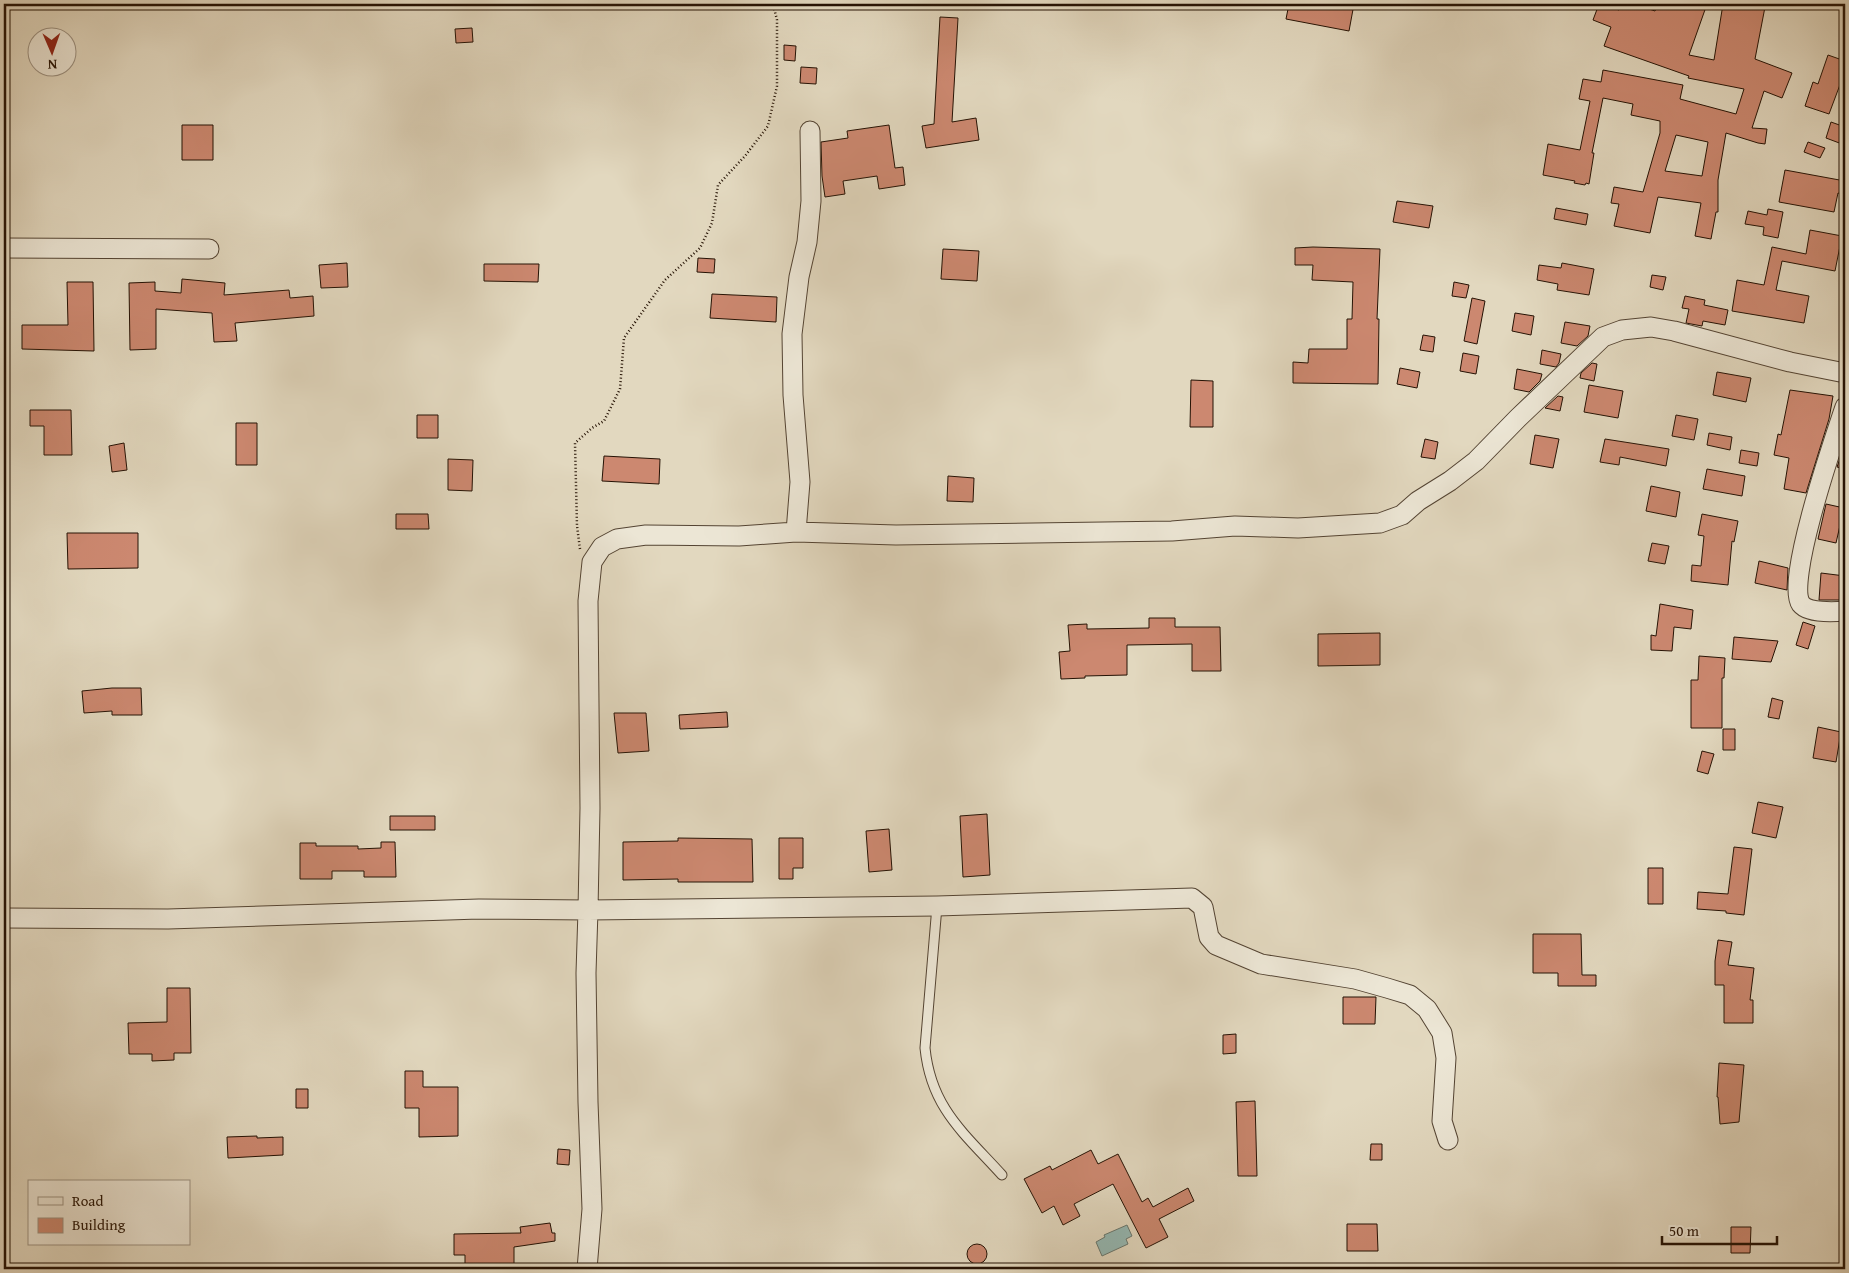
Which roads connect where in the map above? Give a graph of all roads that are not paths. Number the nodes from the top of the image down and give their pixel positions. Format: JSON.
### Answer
{"nodes":[{"id":1,"x":810,"y":132,"type":"dead end"},
{"id":2,"x":4,"y":248,"type":"edge"},
{"id":3,"x":209,"y":249,"type":"dead end"},
{"id":4,"x":1845,"y":373,"type":"edge"},
{"id":5,"x":1845,"y":407,"type":"edge"},
{"id":6,"x":796,"y":532,"type":"junction"},
{"id":7,"x":1845,"y":612,"type":"edge"},
{"id":8,"x":937,"y":906,"type":"junction"},
{"id":9,"x":588,"y":910,"type":"junction"},
{"id":10,"x":4,"y":918,"type":"edge"},
{"id":11,"x":1448,"y":1140,"type":"dead end"},
{"id":12,"x":1002,"y":1175,"type":"dead end"},
{"id":13,"x":587,"y":1269,"type":"edge"}],
"edges":[{"from":1,"to":6,"type":"street"},
{"from":2,"to":3,"type":"street"},
{"from":4,"to":6,"type":"street"},
{"from":5,"to":7,"type":"street"},
{"from":6,"to":9,"type":"street"},
{"from":8,"to":9,"type":"street"},
{"from":8,"to":11,"type":"street"},
{"from":8,"to":12,"type":"lane"},
{"from":9,"to":10,"type":"street"},
{"from":9,"to":13,"type":"street"}]}
